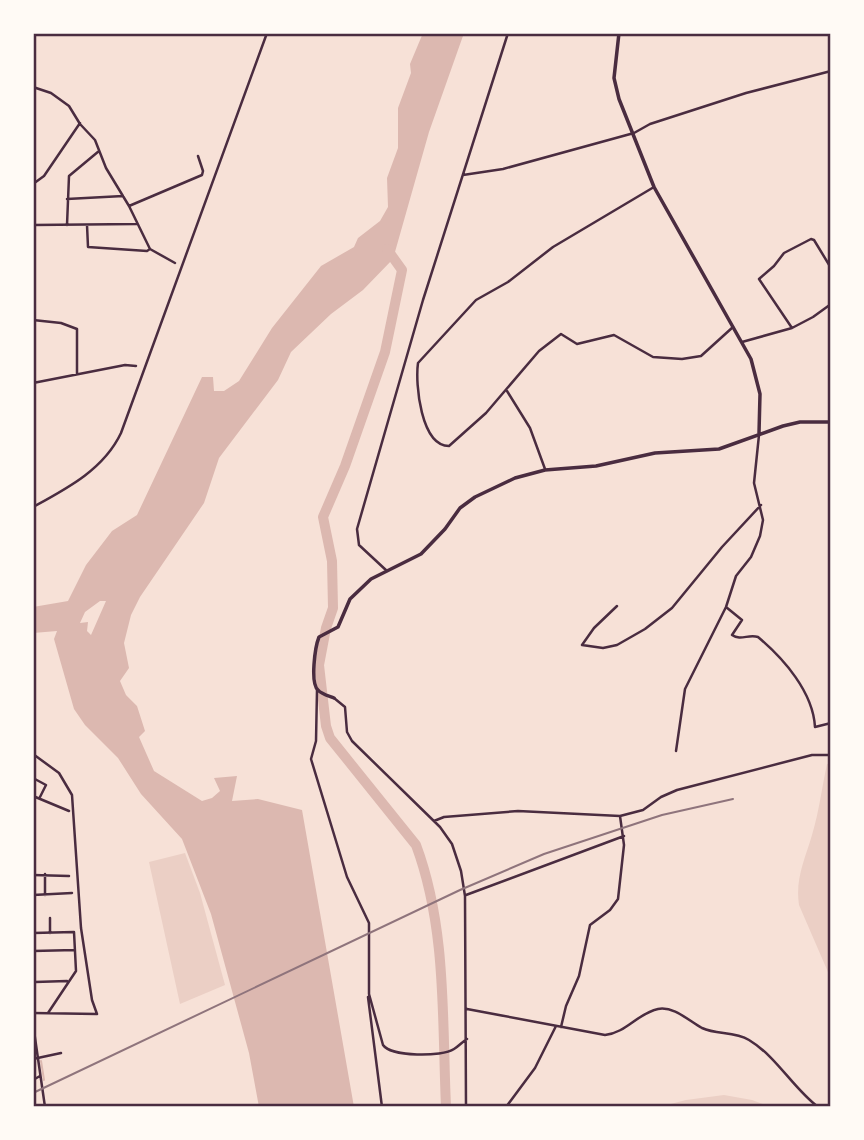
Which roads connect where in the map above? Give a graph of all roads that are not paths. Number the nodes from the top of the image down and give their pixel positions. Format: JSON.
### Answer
{"nodes":[{"id":1,"x":267,"y":33,"type":"edge"},
{"id":2,"x":508,"y":33,"type":"edge"},
{"id":3,"x":619,"y":33,"type":"edge"},
{"id":4,"x":831,"y":71,"type":"edge"},
{"id":5,"x":33,"y":87,"type":"edge"},
{"id":6,"x":79,"y":123,"type":"junction"},
{"id":7,"x":634,"y":133,"type":"junction"},
{"id":8,"x":99,"y":151,"type":"junction"},
{"id":9,"x":198,"y":156,"type":"dead end"},
{"id":10,"x":463,"y":174,"type":"junction"},
{"id":11,"x":33,"y":184,"type":"edge"},
{"id":12,"x":654,"y":187,"type":"junction"},
{"id":13,"x":123,"y":196,"type":"junction"},
{"id":14,"x":67,"y":199,"type":"junction"},
{"id":15,"x":129,"y":206,"type":"junction"},
{"id":16,"x":137,"y":224,"type":"junction"},
{"id":17,"x":33,"y":225,"type":"edge"},
{"id":18,"x":67,"y":225,"type":"junction"},
{"id":19,"x":87,"y":225,"type":"junction"},
{"id":20,"x":150,"y":249,"type":"junction"},
{"id":21,"x":175,"y":263,"type":"dead end"},
{"id":22,"x":831,"y":268,"type":"edge"},
{"id":23,"x":831,"y":304,"type":"edge"},
{"id":24,"x":33,"y":320,"type":"edge"},
{"id":25,"x":733,"y":327,"type":"junction"},
{"id":26,"x":792,"y":328,"type":"junction"},
{"id":27,"x":742,"y":342,"type":"junction"},
{"id":28,"x":136,"y":366,"type":"dead end"},
{"id":29,"x":77,"y":374,"type":"junction"},
{"id":30,"x":33,"y":383,"type":"edge"},
{"id":31,"x":507,"y":391,"type":"junction"},
{"id":32,"x":831,"y":422,"type":"edge"},
{"id":33,"x":759,"y":433,"type":"junction"},
{"id":34,"x":545,"y":470,"type":"junction"},
{"id":35,"x":761,"y":505,"type":"junction"},
{"id":36,"x":33,"y":507,"type":"edge"},
{"id":37,"x":387,"y":570,"type":"junction"},
{"id":38,"x":617,"y":606,"type":"dead end"},
{"id":39,"x":726,"y":607,"type":"junction"},
{"id":40,"x":319,"y":691,"type":"junction"},
{"id":41,"x":334,"y":698,"type":"joint"},
{"id":42,"x":831,"y":723,"type":"edge"},
{"id":43,"x":676,"y":751,"type":"dead end"},
{"id":44,"x":33,"y":754,"type":"edge"},
{"id":45,"x":831,"y":755,"type":"edge"},
{"id":46,"x":33,"y":778,"type":"edge"},
{"id":47,"x":33,"y":796,"type":"edge"},
{"id":48,"x":40,"y":799,"type":"junction"},
{"id":49,"x":69,"y":811,"type":"dead end"},
{"id":50,"x":620,"y":816,"type":"junction"},
{"id":51,"x":435,"y":821,"type":"junction"},
{"id":52,"x":624,"y":836,"type":"junction"},
{"id":53,"x":45,"y":874,"type":"junction"},
{"id":54,"x":33,"y":875,"type":"edge"},
{"id":55,"x":69,"y":876,"type":"dead end"},
{"id":56,"x":72,"y":893,"type":"dead end"},
{"id":57,"x":33,"y":895,"type":"edge"},
{"id":58,"x":45,"y":895,"type":"junction"},
{"id":59,"x":465,"y":896,"type":"junction"},
{"id":60,"x":50,"y":918,"type":"dead end"},
{"id":61,"x":33,"y":933,"type":"edge"},
{"id":62,"x":50,"y":933,"type":"junction"},
{"id":63,"x":75,"y":950,"type":"junction"},
{"id":64,"x":33,"y":951,"type":"edge"},
{"id":65,"x":69,"y":981,"type":"junction"},
{"id":66,"x":36,"y":982,"type":"dead end"},
{"id":67,"x":369,"y":994,"type":"junction"},
{"id":68,"x":467,"y":1009,"type":"junction"},
{"id":69,"x":33,"y":1013,"type":"edge"},
{"id":70,"x":48,"y":1013,"type":"junction"},
{"id":71,"x":33,"y":1024,"type":"edge"},
{"id":72,"x":559,"y":1027,"type":"junction"},
{"id":73,"x":467,"y":1039,"type":"junction"},
{"id":74,"x":34,"y":1041,"type":"edge"},
{"id":75,"x":61,"y":1054,"type":"dead end"},
{"id":76,"x":36,"y":1058,"type":"edge"},
{"id":77,"x":40,"y":1076,"type":"junction"},
{"id":78,"x":33,"y":1080,"type":"edge"},
{"id":79,"x":45,"y":1107,"type":"edge"},
{"id":80,"x":382,"y":1107,"type":"edge"},
{"id":81,"x":466,"y":1107,"type":"edge"},
{"id":82,"x":506,"y":1107,"type":"edge"},
{"id":83,"x":818,"y":1107,"type":"edge"}],
"edges":[{"from":1,"to":36,"type":"street"},
{"from":2,"to":10,"type":"street"},
{"from":3,"to":7,"type":"street"},
{"from":4,"to":7,"type":"street"},
{"from":5,"to":6,"type":"street"},
{"from":6,"to":8,"type":"street"},
{"from":6,"to":11,"type":"street"},
{"from":7,"to":10,"type":"street"},
{"from":7,"to":12,"type":"street"},
{"from":8,"to":13,"type":"street"},
{"from":8,"to":14,"type":"street"},
{"from":9,"to":15,"type":"street"},
{"from":10,"to":37,"type":"street"},
{"from":12,"to":25,"type":"street"},
{"from":12,"to":31,"type":"street"},
{"from":13,"to":14,"type":"street"},
{"from":13,"to":15,"type":"street"},
{"from":14,"to":18,"type":"street"},
{"from":15,"to":16,"type":"street"},
{"from":16,"to":19,"type":"street"},
{"from":16,"to":20,"type":"street"},
{"from":17,"to":18,"type":"street"},
{"from":18,"to":19,"type":"street"},
{"from":19,"to":20,"type":"street"},
{"from":20,"to":21,"type":"street"},
{"from":22,"to":26,"type":"street"},
{"from":23,"to":26,"type":"street"},
{"from":24,"to":29,"type":"street"},
{"from":25,"to":27,"type":"street"},
{"from":25,"to":31,"type":"street"},
{"from":26,"to":27,"type":"street"},
{"from":27,"to":33,"type":"street"},
{"from":28,"to":29,"type":"street"},
{"from":29,"to":30,"type":"street"},
{"from":31,"to":34,"type":"street"},
{"from":32,"to":33,"type":"street"},
{"from":33,"to":34,"type":"street"},
{"from":33,"to":35,"type":"street"},
{"from":34,"to":37,"type":"street"},
{"from":35,"to":38,"type":"street"},
{"from":35,"to":39,"type":"street"},
{"from":37,"to":40,"type":"street"},
{"from":39,"to":42,"type":"street"},
{"from":39,"to":43,"type":"street"},
{"from":40,"to":41,"type":"street"},
{"from":40,"to":67,"type":"street"},
{"from":41,"to":51,"type":"street"},
{"from":44,"to":70,"type":"street"},
{"from":45,"to":50,"type":"street"},
{"from":46,"to":48,"type":"street"},
{"from":47,"to":48,"type":"street"},
{"from":48,"to":49,"type":"street"},
{"from":50,"to":51,"type":"street"},
{"from":50,"to":52,"type":"street"},
{"from":51,"to":59,"type":"street"},
{"from":52,"to":59,"type":"street"},
{"from":52,"to":72,"type":"street"},
{"from":53,"to":54,"type":"street"},
{"from":53,"to":55,"type":"street"},
{"from":53,"to":58,"type":"street"},
{"from":56,"to":58,"type":"street"},
{"from":57,"to":58,"type":"street"},
{"from":59,"to":68,"type":"street"},
{"from":60,"to":62,"type":"street"},
{"from":61,"to":62,"type":"street"},
{"from":62,"to":63,"type":"street"},
{"from":63,"to":64,"type":"street"},
{"from":63,"to":65,"type":"street"},
{"from":65,"to":66,"type":"street"},
{"from":65,"to":70,"type":"street"},
{"from":67,"to":73,"type":"street"},
{"from":67,"to":80,"type":"street"},
{"from":68,"to":72,"type":"street"},
{"from":68,"to":73,"type":"street"},
{"from":69,"to":70,"type":"street"},
{"from":71,"to":74,"type":"street"},
{"from":72,"to":82,"type":"street"},
{"from":72,"to":83,"type":"street"},
{"from":73,"to":81,"type":"street"},
{"from":74,"to":76,"type":"street"},
{"from":75,"to":76,"type":"street"},
{"from":76,"to":77,"type":"street"},
{"from":77,"to":78,"type":"street"},
{"from":77,"to":79,"type":"street"}]}
